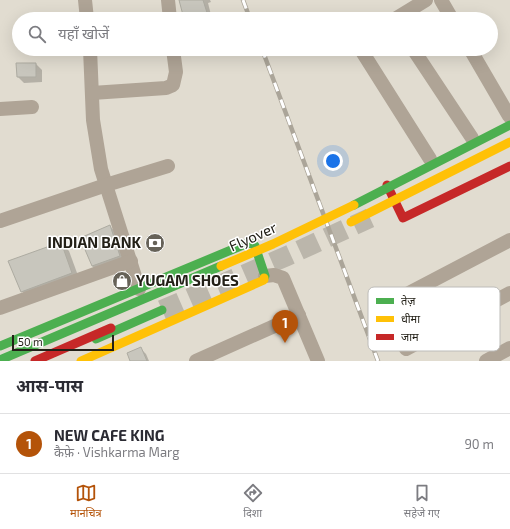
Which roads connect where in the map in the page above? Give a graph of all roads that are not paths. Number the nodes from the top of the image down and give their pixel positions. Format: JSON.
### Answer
{"nodes":[{"id":1,"x":85,"y":0,"type":"edge"},
{"id":2,"x":168,"y":0,"type":"edge"},
{"id":3,"x":426,"y":0,"type":"edge"},
{"id":4,"x":441,"y":0,"type":"edge"},
{"id":5,"x":86,"y":12,"type":"edge"},
{"id":6,"x":169,"y":12,"type":"edge"},
{"id":7,"x":406,"y":12,"type":"edge"},
{"id":8,"x":448,"y":12,"type":"edge"},
{"id":9,"x":90,"y":56,"type":"edge"},
{"id":10,"x":174,"y":56,"type":"edge"},
{"id":11,"x":365,"y":56,"type":"edge"},
{"id":12,"x":418,"y":56,"type":"edge"},
{"id":13,"x":474,"y":56,"type":"edge"},
{"id":14,"x":92,"y":94,"type":"junction"},
{"id":15,"x":32,"y":107,"type":"dead end"},
{"id":16,"x":0,"y":109,"type":"edge"},
{"id":17,"x":510,"y":119,"type":"edge"},
{"id":18,"x":510,"y":132,"type":"edge"},
{"id":19,"x":472,"y":138,"type":"junction"},
{"id":20,"x":510,"y":142,"type":"edge"},
{"id":21,"x":510,"y":148,"type":"edge"},
{"id":22,"x":430,"y":159,"type":"junction"},
{"id":23,"x":456,"y":160,"type":"dead end"},
{"id":24,"x":168,"y":166,"type":"dead end"},
{"id":25,"x":510,"y":166,"type":"edge"},
{"id":26,"x":463,"y":172,"type":"dead end"},
{"id":27,"x":106,"y":185,"type":"junction"},
{"id":28,"x":0,"y":221,"type":"edge"},
{"id":29,"x":343,"y":226,"type":"dead end"},
{"id":30,"x":510,"y":240,"type":"edge"},
{"id":31,"x":272,"y":259,"type":"dead end"},
{"id":32,"x":131,"y":261,"type":"junction"},
{"id":33,"x":250,"y":268,"type":"dead end"},
{"id":34,"x":265,"y":276,"type":"junction"},
{"id":35,"x":420,"y":287,"type":"edge"},
{"id":36,"x":139,"y":290,"type":"junction"},
{"id":37,"x":510,"y":293,"type":"edge"},
{"id":38,"x":500,"y":298,"type":"edge"},
{"id":39,"x":159,"y":299,"type":"tunnel mouth"},
{"id":40,"x":171,"y":302,"type":"dead end"},
{"id":41,"x":0,"y":308,"type":"edge"},
{"id":42,"x":162,"y":310,"type":"tunnel mouth"},
{"id":43,"x":299,"y":315,"type":"junction"},
{"id":44,"x":0,"y":346,"type":"edge"},
{"id":45,"x":510,"y":348,"type":"edge"},
{"id":46,"x":0,"y":360,"type":"edge"},
{"id":47,"x":316,"y":360,"type":"edge"},
{"id":48,"x":9,"y":361,"type":"edge"},
{"id":49,"x":35,"y":361,"type":"edge"},
{"id":50,"x":46,"y":361,"type":"edge"},
{"id":51,"x":81,"y":361,"type":"edge"},
{"id":52,"x":196,"y":361,"type":"edge"},
{"id":53,"x":486,"y":361,"type":"edge"}],
"edges":[{"from":1,"to":5,"type":"street"},
{"from":2,"to":6,"type":"street"},
{"from":3,"to":7,"type":"street"},
{"from":4,"to":8,"type":"street"},
{"from":9,"to":14,"type":"street"},
{"from":10,"to":14,"type":"street"},
{"from":11,"to":22,"type":"street"},
{"from":12,"to":19,"type":"street"},
{"from":13,"to":17,"type":"street"},
{"from":14,"to":27,"type":"street"},
{"from":15,"to":16,"type":"street"},
{"from":17,"to":19,"type":"street"},
{"from":17,"to":46,"type":"street","name":"Flyover","bridge":true},
{"from":18,"to":23,"type":"street"},
{"from":19,"to":22,"type":"street"},
{"from":20,"to":29,"type":"street","bridge":true},
{"from":21,"to":26,"type":"street"},
{"from":22,"to":25,"type":"street"},
{"from":24,"to":27,"type":"street"},
{"from":27,"to":28,"type":"street"},
{"from":27,"to":32,"type":"street"},
{"from":30,"to":35,"type":"street"},
{"from":31,"to":33,"type":"street","name":"Flyover"},
{"from":32,"to":36,"type":"street"},
{"from":32,"to":41,"type":"street"},
{"from":34,"to":36,"type":"street"},
{"from":34,"to":43,"type":"street"},
{"from":34,"to":51,"type":"street"},
{"from":36,"to":44,"type":"street"},
{"from":37,"to":38,"type":"street"},
{"from":39,"to":48,"type":"street"},
{"from":40,"to":49,"type":"street","bridge":true},
{"from":42,"to":50,"type":"street"},
{"from":43,"to":47,"type":"street"},
{"from":43,"to":52,"type":"street"},
{"from":45,"to":53,"type":"street"}]}
